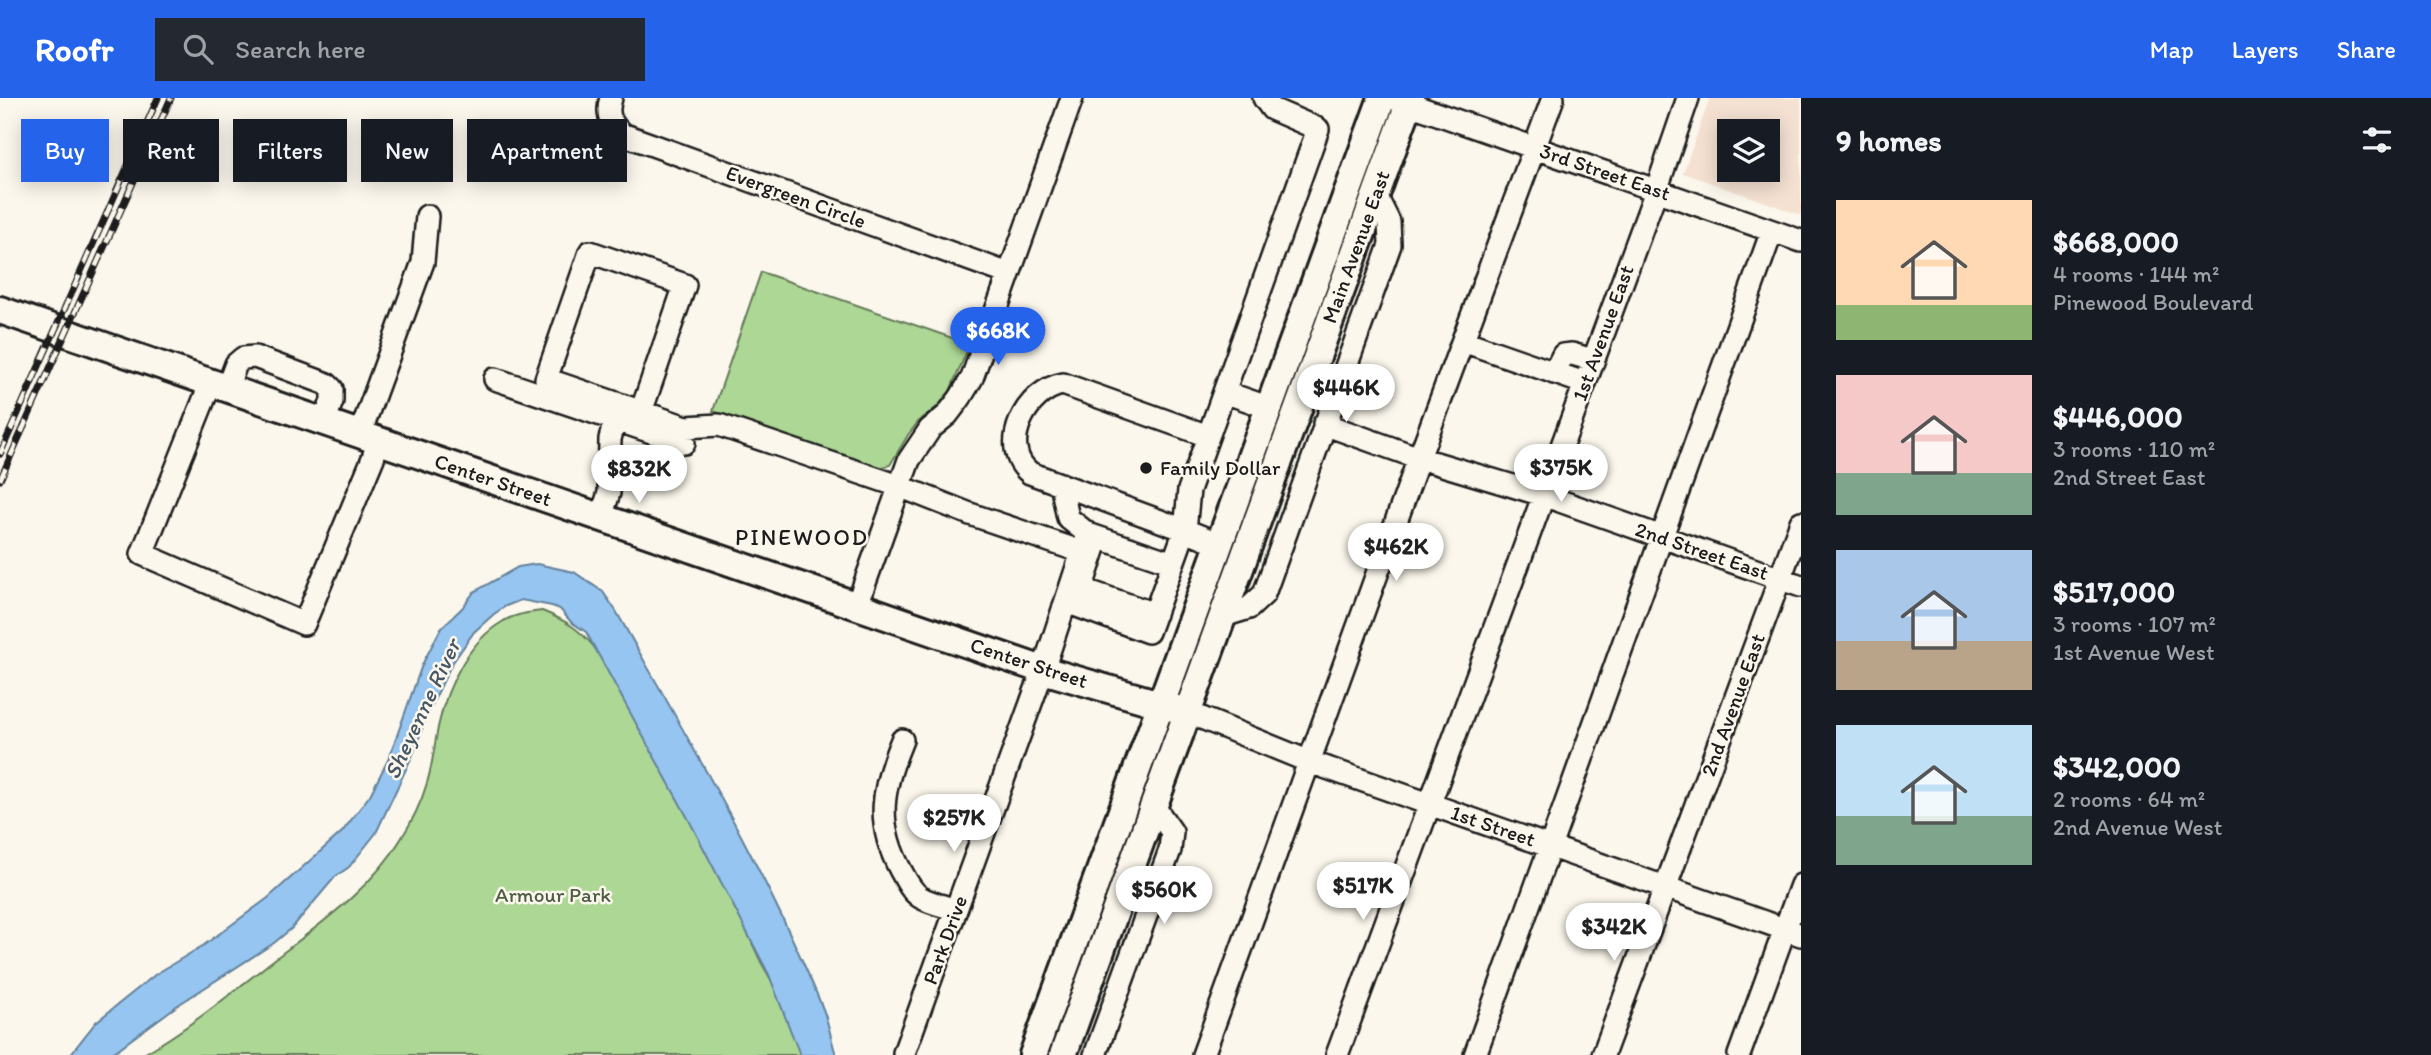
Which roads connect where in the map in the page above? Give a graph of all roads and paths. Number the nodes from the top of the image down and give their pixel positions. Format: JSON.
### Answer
{"nodes":[{"id":1,"x":611,"y":98,"type":"edge"},
{"id":2,"x":1072,"y":98,"type":"edge"},
{"id":3,"x":1264,"y":98,"type":"edge"},
{"id":4,"x":1382,"y":98,"type":"edge"},
{"id":5,"x":1553,"y":98,"type":"edge"},
{"id":6,"x":1688,"y":98,"type":"edge"},
{"id":7,"x":1404,"y":100,"type":"edge"},
{"id":8,"x":1535,"y":148,"type":"junction"},
{"id":9,"x":1656,"y":191,"type":"junction"},
{"id":10,"x":1375,"y":194,"type":"junction"},
{"id":11,"x":427,"y":216,"type":"dead end"},
{"id":12,"x":1772,"y":231,"type":"junction"},
{"id":13,"x":1801,"y":241,"type":"edge"},
{"id":14,"x":1009,"y":274,"type":"junction"},
{"id":15,"x":0,"y":310,"type":"edge"},
{"id":16,"x":1463,"y":341,"type":"junction"},
{"id":17,"x":1593,"y":360,"type":"junction"},
{"id":18,"x":1554,"y":373,"type":"junction"},
{"id":19,"x":495,"y":379,"type":"dead end"},
{"id":20,"x":1584,"y":383,"type":"junction"},
{"id":21,"x":219,"y":385,"type":"junction"},
{"id":22,"x":1224,"y":393,"type":"junction"},
{"id":23,"x":1270,"y":408,"type":"junction"},
{"id":24,"x":641,"y":412,"type":"junction"},
{"id":25,"x":615,"y":420,"type":"junction"},
{"id":26,"x":324,"y":422,"type":"junction"},
{"id":27,"x":1324,"y":424,"type":"junction"},
{"id":28,"x":1208,"y":436,"type":"junction"},
{"id":29,"x":369,"y":437,"type":"junction"},
{"id":30,"x":684,"y":443,"type":"dead end"},
{"id":31,"x":1419,"y":458,"type":"junction"},
{"id":32,"x":1061,"y":484,"type":"junction"},
{"id":33,"x":899,"y":486,"type":"junction"},
{"id":34,"x":1542,"y":495,"type":"junction"},
{"id":35,"x":601,"y":517,"type":"junction"},
{"id":36,"x":1801,"y":522,"type":"edge"},
{"id":37,"x":1185,"y":530,"type":"junction"},
{"id":38,"x":1662,"y":536,"type":"junction"},
{"id":39,"x":1090,"y":541,"type":"junction"},
{"id":40,"x":1220,"y":544,"type":"junction"},
{"id":41,"x":1173,"y":564,"type":"junction"},
{"id":42,"x":1780,"y":578,"type":"junction"},
{"id":43,"x":1801,"y":586,"type":"edge"},
{"id":44,"x":1066,"y":602,"type":"junction"},
{"id":45,"x":857,"y":606,"type":"junction"},
{"id":46,"x":1155,"y":614,"type":"junction"},
{"id":47,"x":1223,"y":617,"type":"junction"},
{"id":48,"x":1108,"y":620,"type":"junction"},
{"id":49,"x":1056,"y":633,"type":"junction"},
{"id":50,"x":1043,"y":670,"type":"junction"},
{"id":51,"x":1174,"y":708,"type":"junction"},
{"id":52,"x":902,"y":740,"type":"dead end"},
{"id":53,"x":1310,"y":762,"type":"junction"},
{"id":54,"x":1429,"y":804,"type":"junction"},
{"id":55,"x":1153,"y":805,"type":"junction"},
{"id":56,"x":1550,"y":847,"type":"junction"},
{"id":57,"x":1801,"y":885,"type":"edge"},
{"id":58,"x":1665,"y":887,"type":"junction"},
{"id":59,"x":956,"y":909,"type":"junction"},
{"id":60,"x":1793,"y":932,"type":"edge"},
{"id":61,"x":1070,"y":1050,"type":"edge"},
{"id":62,"x":904,"y":1053,"type":"dead end"},
{"id":63,"x":1033,"y":1055,"type":"edge"},
{"id":64,"x":1095,"y":1055,"type":"edge"},
{"id":65,"x":1203,"y":1055,"type":"edge"},
{"id":66,"x":1337,"y":1055,"type":"edge"},
{"id":67,"x":1475,"y":1055,"type":"edge"},
{"id":68,"x":1603,"y":1055,"type":"edge"},
{"id":69,"x":1740,"y":1055,"type":"edge"}],
"edges":[{"from":1,"to":14,"type":"street","name":"Evergreen Circle"},
{"from":2,"to":14,"type":"street"},
{"from":3,"to":22,"type":"street"},
{"from":4,"to":23,"type":"main road","name":"Main Avenue East"},
{"from":5,"to":8,"type":"street"},
{"from":6,"to":9,"type":"street","name":"1st Avenue East"},
{"from":7,"to":8,"type":"street","name":"3rd Street East"},
{"from":7,"to":10,"type":"main road","name":"Main Avenue East"},
{"from":8,"to":9,"type":"street","name":"3rd Street East"},
{"from":8,"to":16,"type":"street"},
{"from":9,"to":12,"type":"street","name":"3rd Street East"},
{"from":9,"to":17,"type":"street","name":"1st Avenue East"},
{"from":10,"to":27,"type":"street"},
{"from":10,"to":47,"type":"main road","name":"Main Avenue East"},
{"from":11,"to":29,"type":"street"},
{"from":12,"to":13,"type":"street","name":"3rd Street East"},
{"from":12,"to":38,"type":"street"},
{"from":14,"to":33,"type":"street"},
{"from":15,"to":21,"type":"main road","name":"Center Street"},
{"from":16,"to":18,"type":"street"},
{"from":16,"to":31,"type":"street"},
{"from":17,"to":18,"type":"street"},
{"from":17,"to":20,"type":"street","name":"1st Avenue East"},
{"from":18,"to":20,"type":"street"},
{"from":19,"to":25,"type":"street"},
{"from":20,"to":34,"type":"street","name":"1st Avenue East"},
{"from":21,"to":26,"type":"main road","name":"Center Street"},
{"from":21,"to":26,"type":"street"},
{"from":21,"to":29,"type":"street"},
{"from":22,"to":23,"type":"street"},
{"from":22,"to":28,"type":"street"},
{"from":23,"to":40,"type":"main road","name":"Main Avenue East"},
{"from":24,"to":24,"type":"street"},
{"from":24,"to":33,"type":"street"},
{"from":25,"to":30,"type":"street"},
{"from":25,"to":35,"type":"street"},
{"from":26,"to":29,"type":"main road","name":"Center Street"},
{"from":27,"to":31,"type":"street","name":"2nd Street East"},
{"from":27,"to":47,"type":"street"},
{"from":28,"to":32,"type":"street"},
{"from":28,"to":37,"type":"street"},
{"from":29,"to":35,"type":"main road","name":"Center Street"},
{"from":31,"to":34,"type":"street","name":"2nd Street East"},
{"from":31,"to":53,"type":"street"},
{"from":32,"to":37,"type":"street"},
{"from":32,"to":39,"type":"street"},
{"from":33,"to":39,"type":"street"},
{"from":33,"to":45,"type":"street"},
{"from":34,"to":38,"type":"street","name":"2nd Street East"},
{"from":34,"to":54,"type":"street","name":"1st Avenue East"},
{"from":35,"to":45,"type":"main road","name":"Center Street"},
{"from":36,"to":42,"type":"street","name":"2nd Avenue East"},
{"from":37,"to":40,"type":"street"},
{"from":37,"to":41,"type":"street"},
{"from":38,"to":42,"type":"street","name":"2nd Street East"},
{"from":38,"to":56,"type":"street"},
{"from":39,"to":41,"type":"street"},
{"from":39,"to":44,"type":"street","name":"Park Drive"},
{"from":39,"to":46,"type":"street"},
{"from":40,"to":51,"type":"main road","name":"Main Avenue East"},
{"from":41,"to":46,"type":"street"},
{"from":42,"to":43,"type":"street","name":"2nd Street East"},
{"from":42,"to":58,"type":"street","name":"2nd Avenue East"},
{"from":44,"to":48,"type":"street"},
{"from":44,"to":49,"type":"street","name":"Park Drive"},
{"from":45,"to":50,"type":"main road","name":"Center Street"},
{"from":46,"to":48,"type":"street"},
{"from":47,"to":51,"type":"main road","name":"Main Avenue East"},
{"from":48,"to":49,"type":"street"},
{"from":49,"to":50,"type":"street","name":"Park Drive"},
{"from":50,"to":51,"type":"main road","name":"Center Street"},
{"from":50,"to":59,"type":"street","name":"Park Drive"},
{"from":51,"to":53,"type":"street","name":"1st Street"},
{"from":51,"to":55,"type":"main road"},
{"from":51,"to":63,"type":"main road"},
{"from":52,"to":59,"type":"street"},
{"from":53,"to":54,"type":"street","name":"1st Street"},
{"from":53,"to":65,"type":"street"},
{"from":54,"to":56,"type":"street","name":"1st Street"},
{"from":54,"to":66,"type":"street","name":"1st Avenue East"},
{"from":55,"to":61,"type":"main road"},
{"from":55,"to":64,"type":"street"},
{"from":56,"to":58,"type":"street","name":"1st Street"},
{"from":56,"to":67,"type":"street"},
{"from":57,"to":60,"type":"street"},
{"from":58,"to":60,"type":"street","name":"1st Street"},
{"from":58,"to":68,"type":"street","name":"2nd Avenue East"},
{"from":59,"to":62,"type":"street","name":"Park Drive"},
{"from":60,"to":69,"type":"street"}]}
